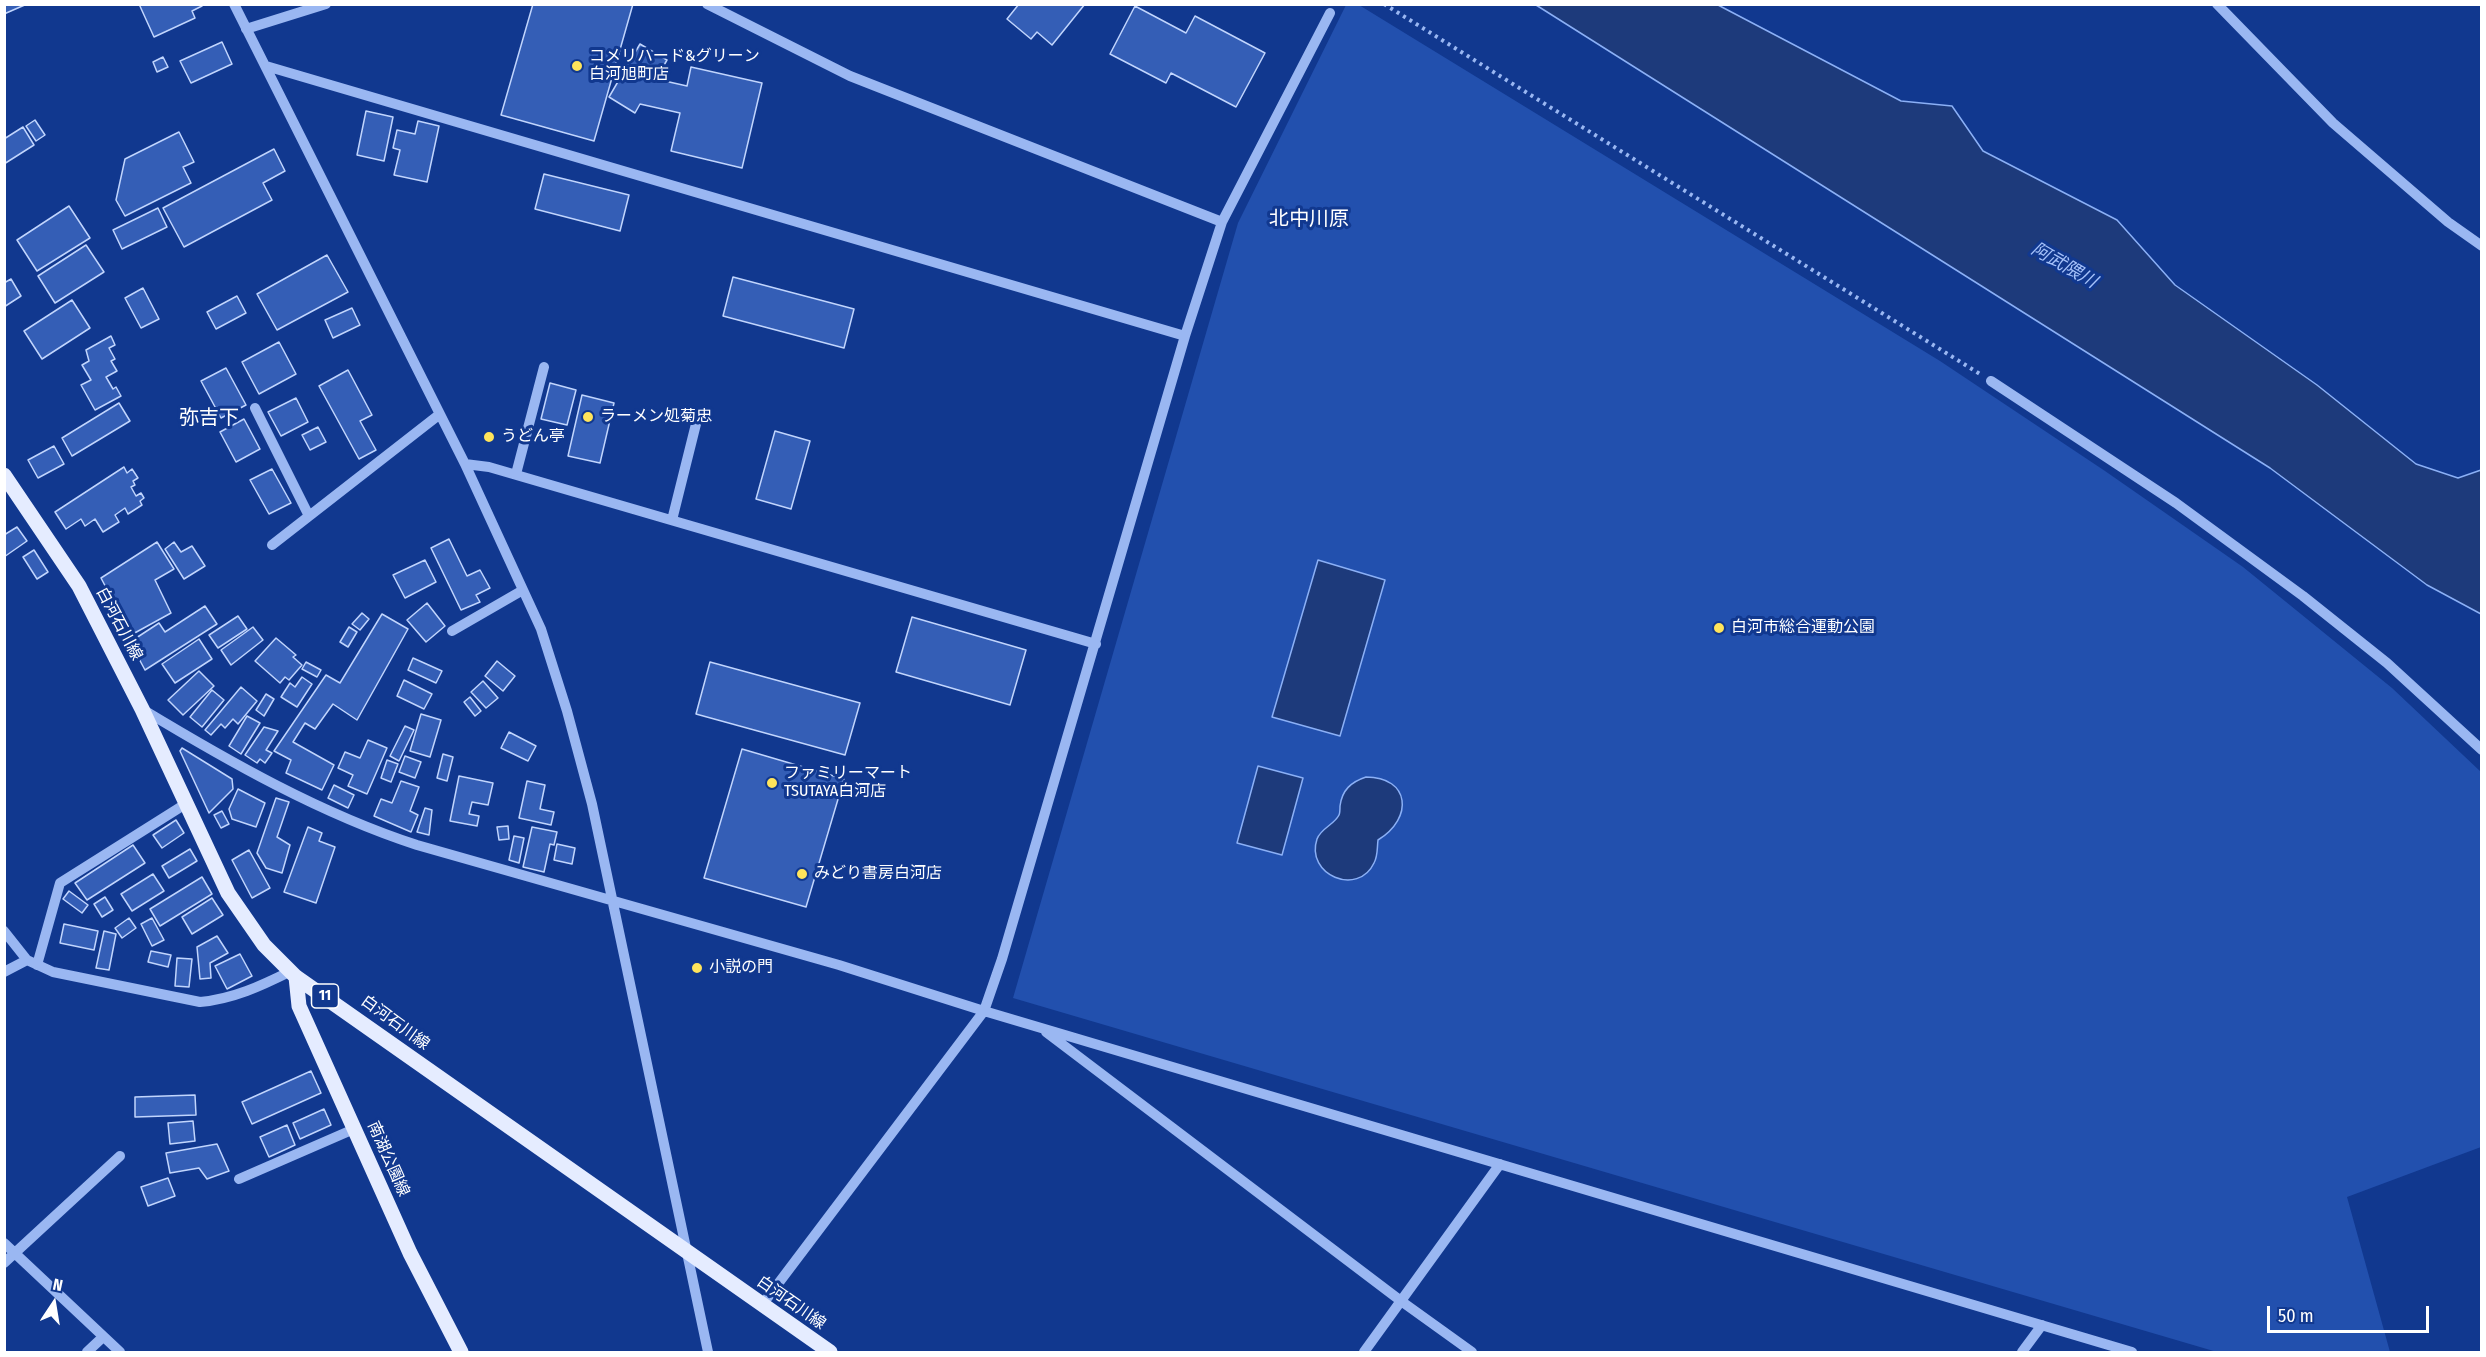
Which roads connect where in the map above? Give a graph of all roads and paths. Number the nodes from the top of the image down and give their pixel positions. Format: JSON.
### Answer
{"nodes":[{"id":1,"x":234,"y":4,"type":"edge"},
{"id":2,"x":326,"y":4,"type":"edge"},
{"id":3,"x":707,"y":4,"type":"edge"},
{"id":4,"x":1384,"y":4,"type":"edge"},
{"id":5,"x":2217,"y":4,"type":"edge"},
{"id":6,"x":1330,"y":13,"type":"dead end"},
{"id":7,"x":246,"y":29,"type":"junction"},
{"id":8,"x":266,"y":66,"type":"junction"},
{"id":9,"x":1222,"y":222,"type":"junction"},
{"id":10,"x":2481,"y":246,"type":"edge"},
{"id":11,"x":1185,"y":336,"type":"junction"},
{"id":12,"x":544,"y":368,"type":"dead end"},
{"id":13,"x":1991,"y":381,"type":"joint"},
{"id":14,"x":255,"y":408,"type":"dead end"},
{"id":15,"x":699,"y":412,"type":"dead end"},
{"id":16,"x":440,"y":414,"type":"junction"},
{"id":17,"x":465,"y":464,"type":"junction"},
{"id":18,"x":516,"y":474,"type":"junction"},
{"id":19,"x":4,"y":475,"type":"edge"},
{"id":20,"x":309,"y":516,"type":"junction"},
{"id":21,"x":672,"y":520,"type":"junction"},
{"id":22,"x":272,"y":544,"type":"dead end"},
{"id":23,"x":523,"y":590,"type":"junction"},
{"id":24,"x":452,"y":631,"type":"dead end"},
{"id":25,"x":1096,"y":644,"type":"junction"},
{"id":26,"x":142,"y":709,"type":"junction"},
{"id":27,"x":2481,"y":750,"type":"edge"},
{"id":28,"x":187,"y":803,"type":"junction"},
{"id":29,"x":614,"y":902,"type":"junction"},
{"id":30,"x":4,"y":932,"type":"edge"},
{"id":31,"x":32,"y":963,"type":"junction"},
{"id":32,"x":4,"y":972,"type":"edge"},
{"id":33,"x":293,"y":974,"type":"junction"},
{"id":34,"x":984,"y":1011,"type":"junction"},
{"id":35,"x":1040,"y":1028,"type":"junction"},
{"id":36,"x":354,"y":1129,"type":"junction"},
{"id":37,"x":120,"y":1156,"type":"dead end"},
{"id":38,"x":1500,"y":1164,"type":"junction"},
{"id":39,"x":239,"y":1179,"type":"dead end"},
{"id":40,"x":4,"y":1243,"type":"edge"},
{"id":41,"x":685,"y":1248,"type":"junction"},
{"id":42,"x":15,"y":1252,"type":"junction"},
{"id":43,"x":4,"y":1263,"type":"edge"},
{"id":44,"x":1401,"y":1301,"type":"junction"},
{"id":45,"x":762,"y":1305,"type":"junction"},
{"id":46,"x":2042,"y":1325,"type":"junction"},
{"id":47,"x":103,"y":1336,"type":"junction"},
{"id":48,"x":87,"y":1353,"type":"edge"},
{"id":49,"x":120,"y":1353,"type":"edge"},
{"id":50,"x":461,"y":1353,"type":"edge"},
{"id":51,"x":708,"y":1353,"type":"edge"},
{"id":52,"x":830,"y":1353,"type":"edge"},
{"id":53,"x":1364,"y":1353,"type":"edge"},
{"id":54,"x":1472,"y":1353,"type":"edge"},
{"id":55,"x":2022,"y":1353,"type":"edge"},
{"id":56,"x":2132,"y":1353,"type":"edge"}],
"edges":[{"from":1,"to":7,"type":"street"},
{"from":2,"to":7,"type":"street"},
{"from":3,"to":9,"type":"street"},
{"from":4,"to":13,"type":"path"},
{"from":5,"to":10,"type":"street"},
{"from":6,"to":9,"type":"street"},
{"from":7,"to":8,"type":"street"},
{"from":8,"to":11,"type":"street"},
{"from":8,"to":16,"type":"street"},
{"from":9,"to":11,"type":"street"},
{"from":11,"to":25,"type":"street"},
{"from":12,"to":18,"type":"street"},
{"from":13,"to":27,"type":"street"},
{"from":14,"to":20,"type":"street"},
{"from":15,"to":21,"type":"street"},
{"from":16,"to":17,"type":"street"},
{"from":16,"to":20,"type":"street"},
{"from":17,"to":18,"type":"street"},
{"from":17,"to":23,"type":"street"},
{"from":18,"to":21,"type":"street"},
{"from":19,"to":26,"type":"main road","name":"白河石川線","number":"11"},
{"from":20,"to":22,"type":"street"},
{"from":21,"to":25,"type":"street"},
{"from":23,"to":24,"type":"street"},
{"from":23,"to":29,"type":"street"},
{"from":25,"to":34,"type":"street"},
{"from":26,"to":28,"type":"main road","name":"白河石川線","number":"11"},
{"from":26,"to":29,"type":"street"},
{"from":28,"to":31,"type":"street"},
{"from":28,"to":33,"type":"main road","name":"白河石川線","number":"11"},
{"from":29,"to":34,"type":"street"},
{"from":29,"to":41,"type":"street"},
{"from":30,"to":31,"type":"street"},
{"from":31,"to":32,"type":"street"},
{"from":31,"to":33,"type":"street"},
{"from":33,"to":36,"type":"main road","name":"南湖公園線"},
{"from":33,"to":41,"type":"main road","name":"白河石川線","number":"11"},
{"from":34,"to":35,"type":"street"},
{"from":34,"to":45,"type":"street"},
{"from":35,"to":38,"type":"street"},
{"from":35,"to":44,"type":"street"},
{"from":36,"to":39,"type":"street"},
{"from":36,"to":50,"type":"main road","name":"南湖公園線"},
{"from":37,"to":42,"type":"street"},
{"from":38,"to":44,"type":"street"},
{"from":38,"to":46,"type":"street"},
{"from":40,"to":42,"type":"street"},
{"from":41,"to":45,"type":"main road","name":"白河石川線","number":"11"},
{"from":41,"to":51,"type":"street"},
{"from":42,"to":43,"type":"street"},
{"from":42,"to":47,"type":"street"},
{"from":44,"to":53,"type":"street"},
{"from":44,"to":54,"type":"street"},
{"from":45,"to":52,"type":"main road","name":"白河石川線","number":"11"},
{"from":46,"to":55,"type":"street"},
{"from":46,"to":56,"type":"street"},
{"from":47,"to":48,"type":"street"},
{"from":47,"to":49,"type":"street"}]}
